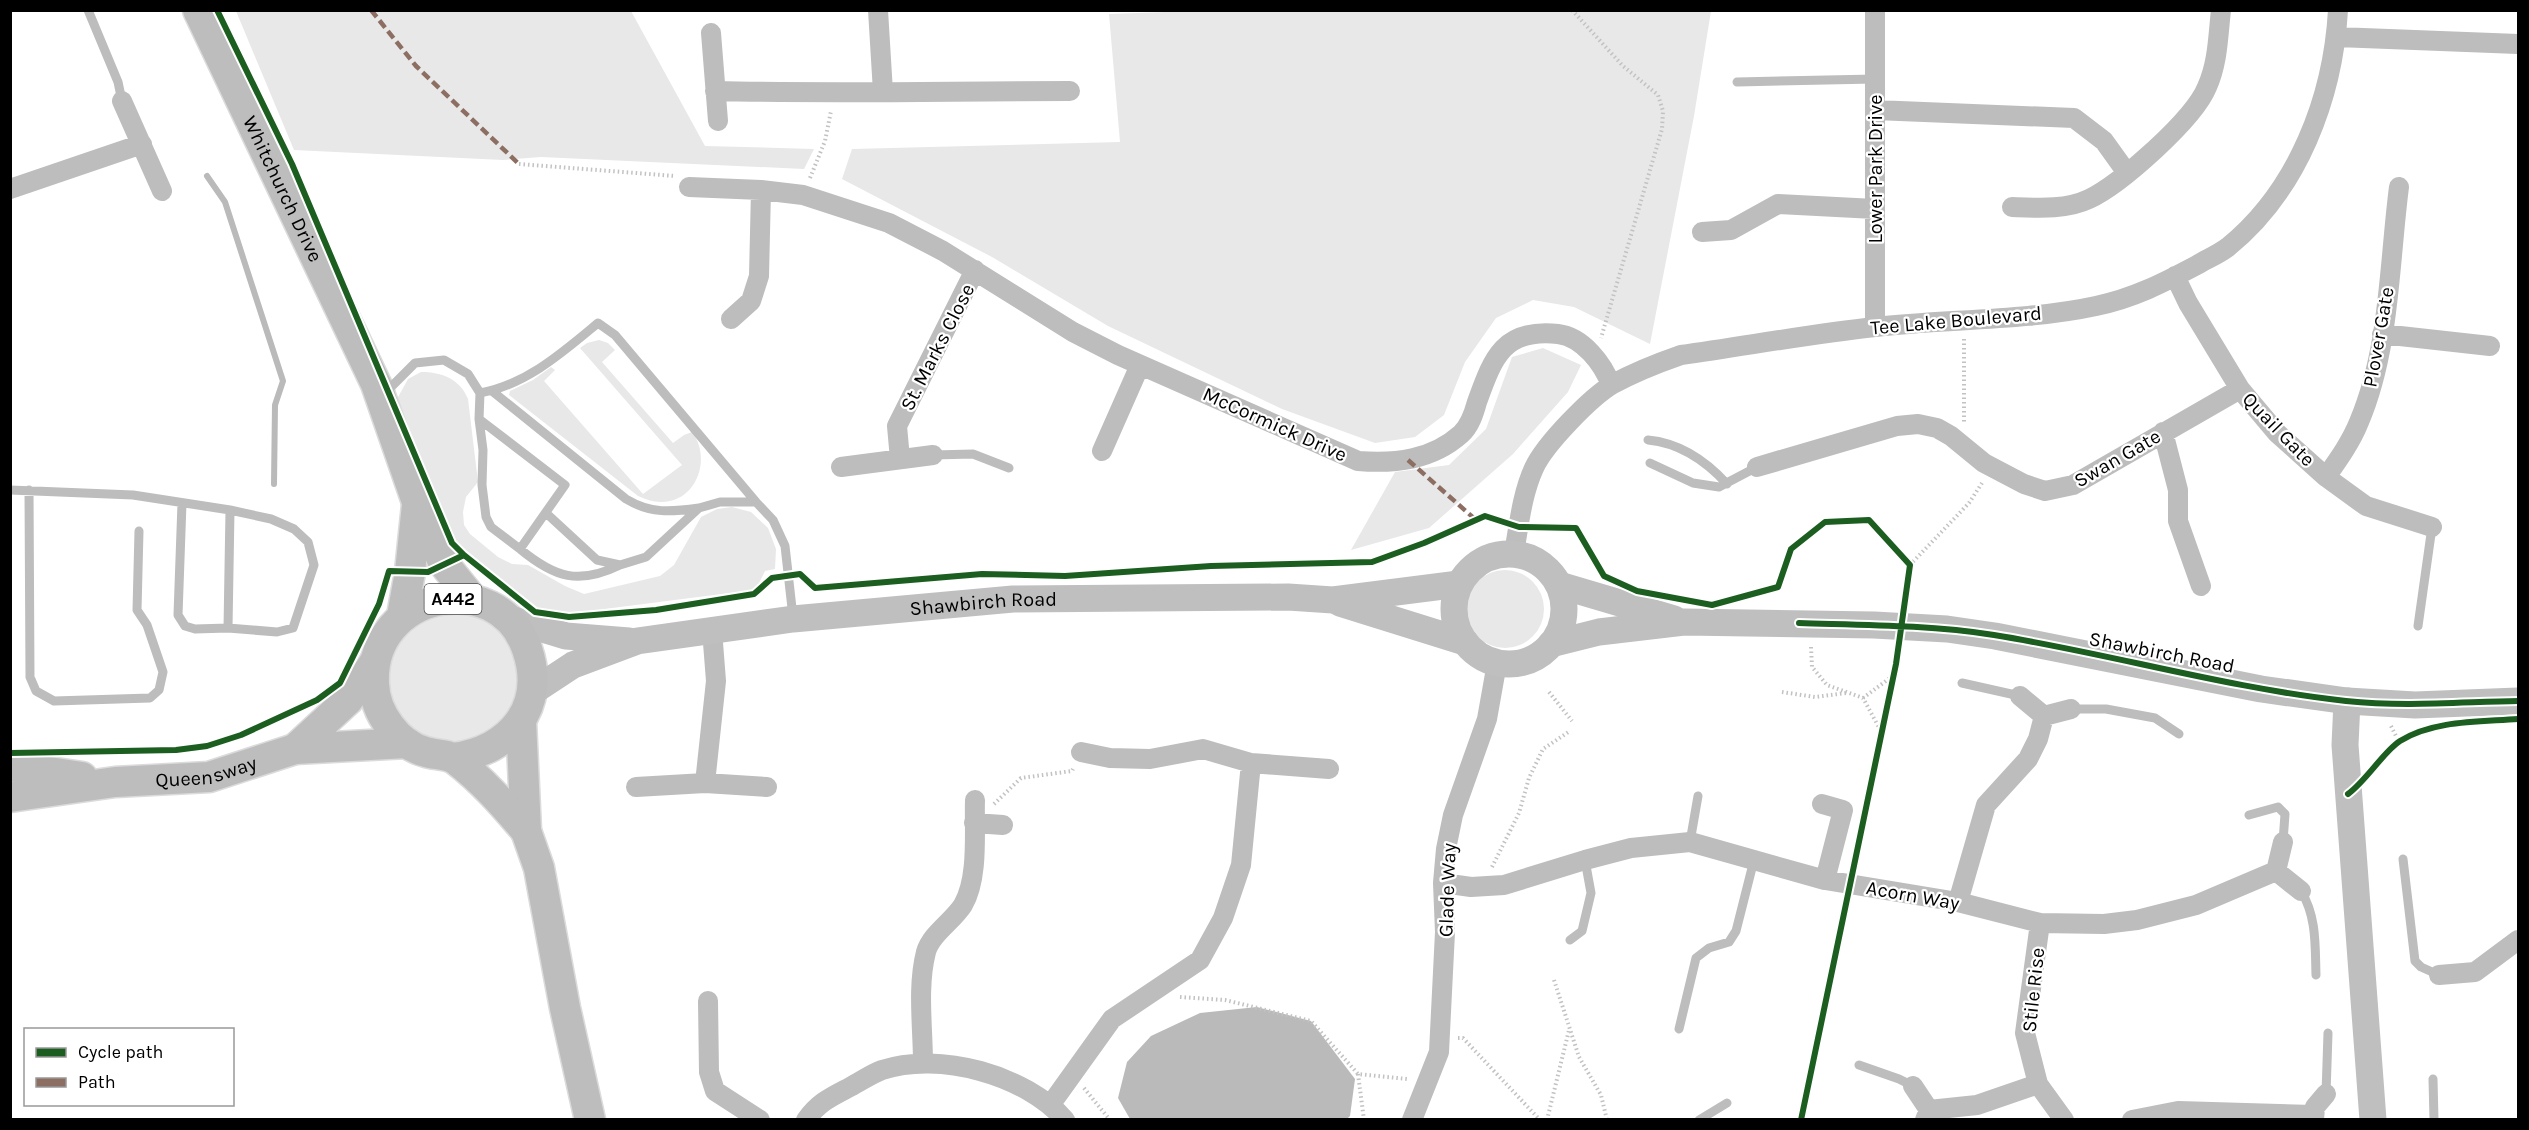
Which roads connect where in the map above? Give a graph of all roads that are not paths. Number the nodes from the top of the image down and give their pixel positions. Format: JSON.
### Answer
{"nodes":[{"id":1,"x":88,"y":10,"type":"edge"},
{"id":2,"x":198,"y":10,"type":"edge"},
{"id":3,"x":878,"y":10,"type":"edge"},
{"id":4,"x":1875,"y":10,"type":"edge"},
{"id":5,"x":2221,"y":10,"type":"edge"},
{"id":6,"x":2338,"y":10,"type":"edge"},
{"id":7,"x":711,"y":33,"type":"dead end"},
{"id":8,"x":2337,"y":38,"type":"junction"},
{"id":9,"x":2518,"y":44,"type":"edge"},
{"id":10,"x":1875,"y":80,"type":"junction"},
{"id":11,"x":1737,"y":82,"type":"dead end"},
{"id":12,"x":715,"y":91,"type":"junction"},
{"id":13,"x":1070,"y":91,"type":"dead end"},
{"id":14,"x":883,"y":92,"type":"junction"},
{"id":15,"x":122,"y":101,"type":"joint"},
{"id":16,"x":1875,"y":110,"type":"junction"},
{"id":17,"x":718,"y":121,"type":"dead end"},
{"id":18,"x":142,"y":144,"type":"junction"},
{"id":19,"x":2127,"y":173,"type":"junction"},
{"id":20,"x":689,"y":187,"type":"road end"},
{"id":21,"x":2399,"y":187,"type":"dead end"},
{"id":22,"x":10,"y":189,"type":"edge"},
{"id":23,"x":761,"y":190,"type":"junction"},
{"id":24,"x":162,"y":192,"type":"dead end"},
{"id":25,"x":2012,"y":207,"type":"dead end"},
{"id":26,"x":1875,"y":209,"type":"junction"},
{"id":27,"x":1702,"y":232,"type":"dead end"},
{"id":28,"x":975,"y":270,"type":"junction"},
{"id":29,"x":2175,"y":276,"type":"junction"},
{"id":30,"x":731,"y":319,"type":"dead end"},
{"id":31,"x":1875,"y":327,"type":"junction"},
{"id":32,"x":2382,"y":334,"type":"junction"},
{"id":33,"x":2490,"y":346,"type":"dead end"},
{"id":34,"x":1140,"y":365,"type":"junction"},
{"id":35,"x":376,"y":384,"type":"junction"},
{"id":36,"x":1611,"y":385,"type":"junction"},
{"id":37,"x":2240,"y":389,"type":"junction"},
{"id":38,"x":492,"y":391,"type":"junction"},
{"id":39,"x":480,"y":393,"type":"junction"},
{"id":40,"x":479,"y":419,"type":"junction"},
{"id":41,"x":2163,"y":432,"type":"junction"},
{"id":42,"x":1648,"y":440,"type":"dead end"},
{"id":43,"x":1102,"y":451,"type":"dead end"},
{"id":44,"x":933,"y":455,"type":"joint"},
{"id":45,"x":900,"y":459,"type":"junction"},
{"id":46,"x":1650,"y":463,"type":"dead end"},
{"id":47,"x":841,"y":467,"type":"dead end"},
{"id":48,"x":1757,"y":467,"type":"joint"},
{"id":49,"x":1009,"y":468,"type":"dead end"},
{"id":50,"x":2326,"y":477,"type":"junction"},
{"id":51,"x":1727,"y":484,"type":"junction"},
{"id":52,"x":10,"y":490,"type":"edge"},
{"id":53,"x":29,"y":490,"type":"junction"},
{"id":54,"x":417,"y":502,"type":"junction"},
{"id":55,"x":756,"y":502,"type":"junction"},
{"id":56,"x":182,"y":503,"type":"junction"},
{"id":57,"x":699,"y":508,"type":"junction"},
{"id":58,"x":231,"y":510,"type":"junction"},
{"id":59,"x":546,"y":513,"type":"junction"},
{"id":60,"x":2432,"y":527,"type":"joint"},
{"id":61,"x":139,"y":531,"type":"dead end"},
{"id":62,"x":520,"y":549,"type":"junction"},
{"id":63,"x":1514,"y":553,"type":"junction"},
{"id":64,"x":620,"y":565,"type":"junction"},
{"id":65,"x":1459,"y":584,"type":"junction"},
{"id":66,"x":1559,"y":585,"type":"junction"},
{"id":67,"x":2201,"y":586,"type":"dead end"},
{"id":68,"x":473,"y":600,"type":"junction"},
{"id":69,"x":1333,"y":600,"type":"junction"},
{"id":70,"x":402,"y":616,"type":"junction"},
{"id":71,"x":507,"y":618,"type":"junction"},
{"id":72,"x":794,"y":619,"type":"junction"},
{"id":73,"x":1684,"y":622,"type":"junction"},
{"id":74,"x":2418,"y":626,"type":"dead end"},
{"id":75,"x":228,"y":628,"type":"junction"},
{"id":76,"x":712,"y":630,"type":"junction"},
{"id":77,"x":636,"y":641,"type":"junction"},
{"id":78,"x":1465,"y":642,"type":"junction"},
{"id":79,"x":1551,"y":644,"type":"junction"},
{"id":80,"x":374,"y":663,"type":"junction"},
{"id":81,"x":1497,"y":663,"type":"junction"},
{"id":82,"x":1962,"y":683,"type":"dead end"},
{"id":83,"x":532,"y":692,"type":"junction"},
{"id":84,"x":2020,"y":696,"type":"joint"},
{"id":85,"x":2347,"y":701,"type":"junction"},
{"id":86,"x":2518,"y":701,"type":"edge"},
{"id":87,"x":2071,"y":709,"type":"joint"},
{"id":88,"x":2044,"y":716,"type":"junction"},
{"id":89,"x":521,"y":721,"type":"junction"},
{"id":90,"x":2179,"y":734,"type":"dead end"},
{"id":91,"x":407,"y":743,"type":"junction"},
{"id":92,"x":296,"y":749,"type":"junction"},
{"id":93,"x":1081,"y":752,"type":"road end"},
{"id":94,"x":453,"y":758,"type":"junction"},
{"id":95,"x":1251,"y":763,"type":"junction"},
{"id":96,"x":10,"y":766,"type":"edge"},
{"id":97,"x":1329,"y":770,"type":"dead end"},
{"id":98,"x":115,"y":782,"type":"junction"},
{"id":99,"x":705,"y":783,"type":"junction"},
{"id":100,"x":636,"y":787,"type":"dead end"},
{"id":101,"x":766,"y":787,"type":"dead end"},
{"id":102,"x":1698,"y":796,"type":"dead end"},
{"id":103,"x":10,"y":797,"type":"edge"},
{"id":104,"x":975,"y":800,"type":"dead end"},
{"id":105,"x":1822,"y":804,"type":"dead end"},
{"id":106,"x":2249,"y":815,"type":"dead end"},
{"id":107,"x":526,"y":831,"type":"junction"},
{"id":108,"x":1690,"y":842,"type":"junction"},
{"id":109,"x":2283,"y":842,"type":"joint"},
{"id":110,"x":2403,"y":859,"type":"dead end"},
{"id":111,"x":1585,"y":860,"type":"junction"},
{"id":112,"x":1754,"y":860,"type":"junction"},
{"id":113,"x":2276,"y":871,"type":"junction"},
{"id":114,"x":1825,"y":880,"type":"junction"},
{"id":115,"x":1443,"y":884,"type":"junction"},
{"id":116,"x":2301,"y":891,"type":"joint"},
{"id":117,"x":1959,"y":902,"type":"junction"},
{"id":118,"x":2040,"y":923,"type":"junction"},
{"id":119,"x":1570,"y":940,"type":"dead end"},
{"id":120,"x":2518,"y":940,"type":"edge"},
{"id":121,"x":2316,"y":975,"type":"dead end"},
{"id":122,"x":2439,"y":975,"type":"joint"},
{"id":123,"x":708,"y":1001,"type":"dead end"},
{"id":124,"x":1679,"y":1029,"type":"dead end"},
{"id":125,"x":2328,"y":1033,"type":"dead end"},
{"id":126,"x":923,"y":1063,"type":"junction"},
{"id":127,"x":1859,"y":1065,"type":"dead end"},
{"id":128,"x":2433,"y":1079,"type":"dead end"},
{"id":129,"x":2038,"y":1084,"type":"junction"},
{"id":130,"x":1913,"y":1086,"type":"joint"},
{"id":131,"x":2326,"y":1094,"type":"joint"},
{"id":132,"x":1727,"y":1103,"type":"dead end"},
{"id":133,"x":1051,"y":1104,"type":"junction"},
{"id":134,"x":1927,"y":1115,"type":"edge"},
{"id":135,"x":2313,"y":1117,"type":"edge"},
{"id":136,"x":590,"y":1119,"type":"edge"},
{"id":137,"x":760,"y":1119,"type":"edge"},
{"id":138,"x":806,"y":1119,"type":"edge"},
{"id":139,"x":1065,"y":1119,"type":"edge"},
{"id":140,"x":1414,"y":1119,"type":"edge"},
{"id":141,"x":1699,"y":1119,"type":"edge"},
{"id":142,"x":2064,"y":1119,"type":"edge"},
{"id":143,"x":2132,"y":1119,"type":"edge"},
{"id":144,"x":2373,"y":1119,"type":"edge"},
{"id":145,"x":2434,"y":1119,"type":"edge"}],
"edges":[{"from":1,"to":15,"type":"lane"},
{"from":2,"to":35,"type":"main road","name":"Whitchurch Drive"},
{"from":3,"to":14,"type":"street"},
{"from":4,"to":10,"type":"street","name":"Lower Park Drive"},
{"from":5,"to":19,"type":"street"},
{"from":6,"to":8,"type":"street","name":"Tee Lake Boulevard"},
{"from":7,"to":12,"type":"street"},
{"from":8,"to":9,"type":"street"},
{"from":8,"to":29,"type":"street","name":"Tee Lake Boulevard"},
{"from":10,"to":11,"type":"lane"},
{"from":10,"to":16,"type":"street","name":"Lower Park Drive"},
{"from":12,"to":14,"type":"street"},
{"from":12,"to":17,"type":"street"},
{"from":13,"to":14,"type":"street"},
{"from":15,"to":18,"type":"street"},
{"from":16,"to":19,"type":"street"},
{"from":16,"to":26,"type":"street","name":"Lower Park Drive"},
{"from":18,"to":22,"type":"street"},
{"from":18,"to":24,"type":"street"},
{"from":19,"to":25,"type":"street"},
{"from":20,"to":23,"type":"street","name":"McCormick Drive"},
{"from":21,"to":32,"type":"street","name":"Plover Gate"},
{"from":23,"to":28,"type":"street","name":"McCormick Drive"},
{"from":23,"to":30,"type":"street"},
{"from":26,"to":27,"type":"street"},
{"from":26,"to":31,"type":"street","name":"Lower Park Drive"},
{"from":28,"to":34,"type":"street","name":"McCormick Drive"},
{"from":28,"to":45,"type":"street","name":"St. Marks Close"},
{"from":29,"to":31,"type":"street","name":"Tee Lake Boulevard"},
{"from":29,"to":37,"type":"street","name":"Quail Gate"},
{"from":31,"to":36,"type":"street","name":"Tee Lake Boulevard"},
{"from":32,"to":33,"type":"street"},
{"from":32,"to":50,"type":"street","name":"Plover Gate"},
{"from":34,"to":36,"type":"street","name":"McCormick Drive"},
{"from":34,"to":43,"type":"street"},
{"from":35,"to":39,"type":"lane"},
{"from":35,"to":54,"type":"main road","name":"Whitchurch Drive"},
{"from":36,"to":63,"type":"street","name":"Tee Lake Boulevard"},
{"from":37,"to":41,"type":"street","name":"Swan Gate"},
{"from":37,"to":50,"type":"street","name":"Quail Gate"},
{"from":38,"to":39,"type":"lane"},
{"from":38,"to":55,"type":"lane"},
{"from":38,"to":57,"type":"lane"},
{"from":39,"to":40,"type":"lane"},
{"from":40,"to":59,"type":"lane"},
{"from":40,"to":62,"type":"lane"},
{"from":41,"to":48,"type":"street","name":"Swan Gate"},
{"from":41,"to":67,"type":"street"},
{"from":42,"to":51,"type":"lane"},
{"from":44,"to":45,"type":"street"},
{"from":44,"to":49,"type":"lane"},
{"from":45,"to":47,"type":"street"},
{"from":46,"to":51,"type":"lane"},
{"from":48,"to":51,"type":"lane"},
{"from":50,"to":60,"type":"street","name":"Quail Gate"},
{"from":52,"to":53,"type":"lane"},
{"from":53,"to":56,"type":"lane"},
{"from":53,"to":61,"type":"lane"},
{"from":54,"to":68,"type":"main road","name":"Whitchurch Drive"},
{"from":54,"to":70,"type":"main road","name":"Whitchurch Drive"},
{"from":55,"to":57,"type":"lane"},
{"from":55,"to":72,"type":"lane"},
{"from":56,"to":58,"type":"lane"},
{"from":56,"to":75,"type":"lane"},
{"from":57,"to":64,"type":"lane"},
{"from":58,"to":75,"type":"lane"},
{"from":58,"to":75,"type":"lane"},
{"from":59,"to":62,"type":"lane"},
{"from":59,"to":64,"type":"lane"},
{"from":60,"to":74,"type":"lane"},
{"from":62,"to":64,"type":"lane"},
{"from":63,"to":65,"type":"main road"},
{"from":63,"to":66,"type":"main road"},
{"from":65,"to":69,"type":"main road","name":"Shawbirch Road"},
{"from":65,"to":78,"type":"main road"},
{"from":66,"to":73,"type":"main road","name":"Shawbirch Road"},
{"from":66,"to":79,"type":"main road"},
{"from":68,"to":70,"type":"main road","number":"A442"},
{"from":68,"to":71,"type":"main road","number":"A442"},
{"from":69,"to":72,"type":"main road","name":"Shawbirch Road"},
{"from":69,"to":78,"type":"main road","name":"Shawbirch Road"},
{"from":70,"to":80,"type":"main road","number":"A442"},
{"from":71,"to":77,"type":"main road","name":"Shawbirch Road"},
{"from":71,"to":83,"type":"main road","number":"A442"},
{"from":72,"to":76,"type":"main road","name":"Shawbirch Road"},
{"from":73,"to":79,"type":"main road","name":"Shawbirch Road"},
{"from":73,"to":85,"type":"main road","name":"Shawbirch Road"},
{"from":76,"to":77,"type":"main road","name":"Shawbirch Road"},
{"from":76,"to":99,"type":"street"},
{"from":77,"to":83,"type":"main road","name":"Shawbirch Road"},
{"from":78,"to":81,"type":"main road"},
{"from":79,"to":81,"type":"main road"},
{"from":80,"to":91,"type":"main road","number":"A442"},
{"from":80,"to":92,"type":"main road","number":"A442"},
{"from":81,"to":115,"type":"street","name":"Glade Way"},
{"from":82,"to":84,"type":"lane"},
{"from":83,"to":89,"type":"main road","number":"A442"},
{"from":84,"to":88,"type":"street"},
{"from":85,"to":86,"type":"main road","name":"Shawbirch Road"},
{"from":85,"to":144,"type":"main road"},
{"from":87,"to":88,"type":"street"},
{"from":87,"to":90,"type":"lane"},
{"from":88,"to":117,"type":"street"},
{"from":89,"to":94,"type":"main road","number":"A442"},
{"from":89,"to":107,"type":"main road","number":"A442"},
{"from":91,"to":92,"type":"main road","number":"A442"},
{"from":91,"to":94,"type":"main road","number":"A442"},
{"from":92,"to":98,"type":"main road","name":"Queensway","number":"A442"},
{"from":93,"to":95,"type":"street"},
{"from":94,"to":107,"type":"main road","number":"A442"},
{"from":95,"to":97,"type":"street"},
{"from":95,"to":133,"type":"street"},
{"from":96,"to":98,"type":"main road","name":"Queensway","number":"A442"},
{"from":98,"to":103,"type":"main road","name":"Queensway","number":"A442"},
{"from":99,"to":100,"type":"street"},
{"from":99,"to":101,"type":"street"},
{"from":102,"to":108,"type":"lane"},
{"from":104,"to":126,"type":"street"},
{"from":105,"to":114,"type":"street"},
{"from":106,"to":109,"type":"lane"},
{"from":107,"to":136,"type":"main road","number":"A442"},
{"from":108,"to":111,"type":"street","name":"Acorn Way"},
{"from":108,"to":112,"type":"street","name":"Acorn Way"},
{"from":109,"to":113,"type":"street"},
{"from":110,"to":122,"type":"lane"},
{"from":111,"to":115,"type":"street","name":"Acorn Way"},
{"from":111,"to":119,"type":"lane"},
{"from":112,"to":114,"type":"street","name":"Acorn Way"},
{"from":112,"to":124,"type":"lane"},
{"from":113,"to":116,"type":"street"},
{"from":113,"to":118,"type":"street","name":"Acorn Way"},
{"from":114,"to":117,"type":"street","name":"Acorn Way"},
{"from":115,"to":140,"type":"street","name":"Glade Way"},
{"from":116,"to":121,"type":"lane"},
{"from":117,"to":118,"type":"street","name":"Acorn Way"},
{"from":118,"to":129,"type":"street","name":"Stile Rise"},
{"from":120,"to":122,"type":"street"},
{"from":123,"to":137,"type":"street"},
{"from":125,"to":131,"type":"lane"},
{"from":126,"to":133,"type":"street"},
{"from":126,"to":138,"type":"street"},
{"from":127,"to":130,"type":"lane"},
{"from":128,"to":145,"type":"lane"},
{"from":129,"to":134,"type":"street"},
{"from":129,"to":142,"type":"street","name":"Stile Rise"},
{"from":130,"to":134,"type":"street"},
{"from":131,"to":135,"type":"street"},
{"from":132,"to":141,"type":"lane"},
{"from":133,"to":139,"type":"street"},
{"from":135,"to":143,"type":"street"}]}
